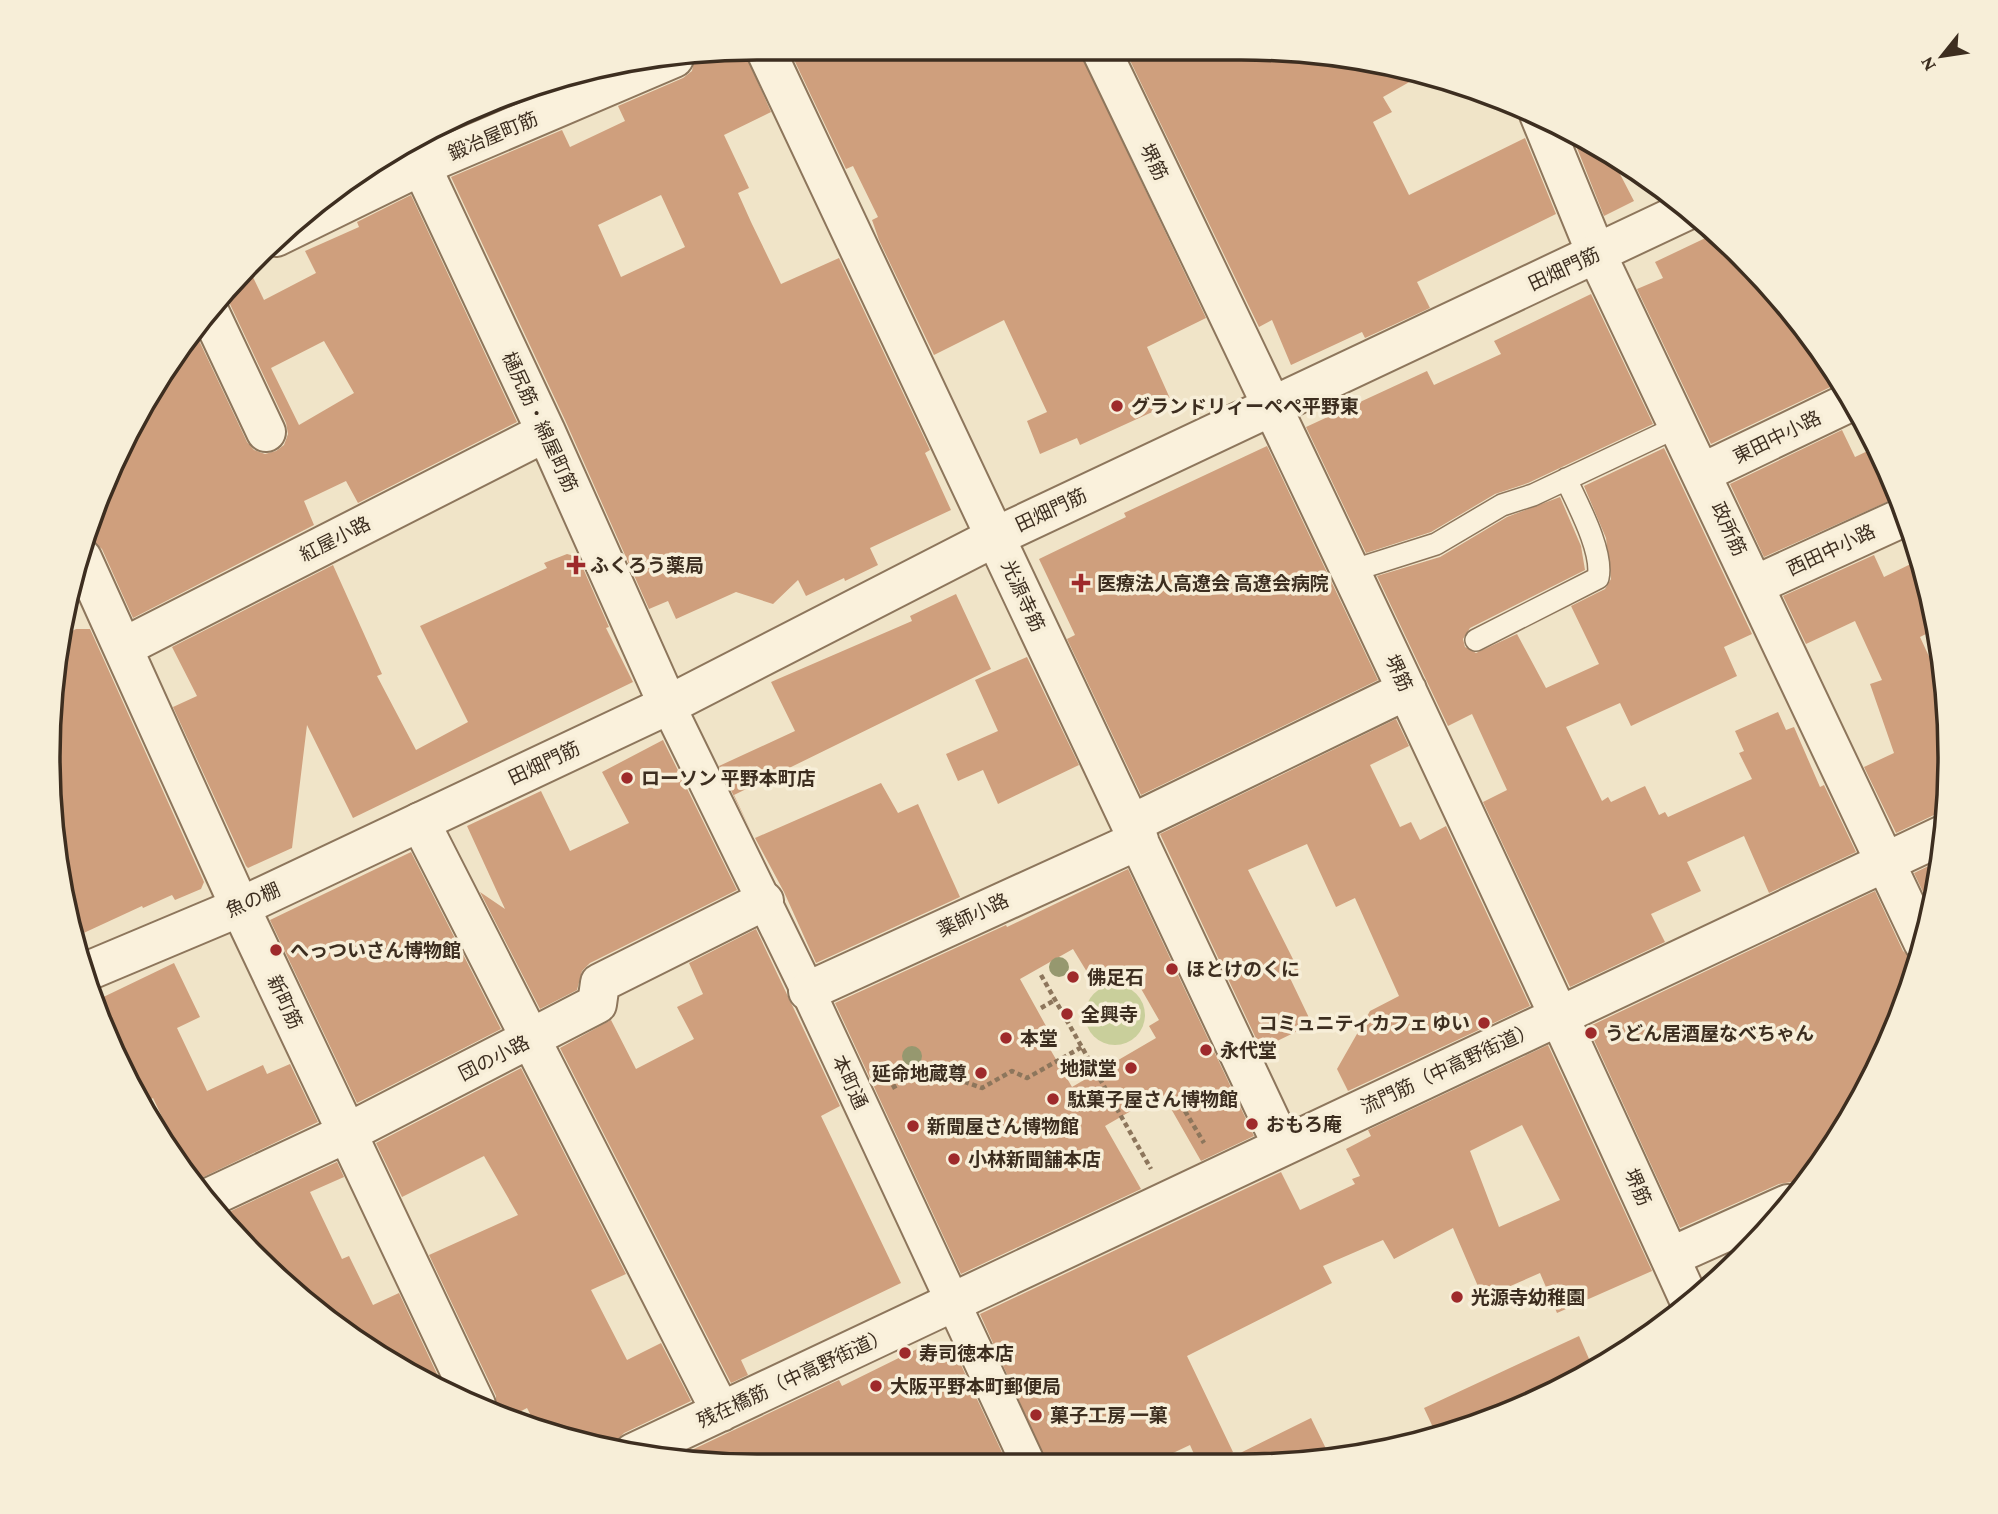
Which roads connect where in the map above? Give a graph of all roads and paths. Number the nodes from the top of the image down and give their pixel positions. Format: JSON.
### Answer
{"nodes":[{"id":1,"x":771,"y":60,"type":"edge"},
{"id":2,"x":1106,"y":60,"type":"edge"},
{"id":3,"x":644,"y":69,"type":"edge"},
{"id":4,"x":1550,"y":131,"type":"edge"},
{"id":5,"x":415,"y":153,"type":"edge"},
{"id":6,"x":339,"y":199,"type":"edge"},
{"id":7,"x":1679,"y":214,"type":"edge"},
{"id":8,"x":1596,"y":253,"type":"junction"},
{"id":9,"x":214,"y":320,"type":"edge"},
{"id":10,"x":1272,"y":405,"type":"junction"},
{"id":11,"x":1843,"y":405,"type":"edge"},
{"id":12,"x":1679,"y":426,"type":"junction"},
{"id":13,"x":267,"y":432,"type":"dead end"},
{"id":14,"x":546,"y":432,"type":"junction"},
{"id":15,"x":1702,"y":473,"type":"junction"},
{"id":16,"x":1566,"y":479,"type":"junction"},
{"id":17,"x":1896,"y":520,"type":"edge"},
{"id":18,"x":995,"y":537,"type":"junction"},
{"id":19,"x":86,"y":567,"type":"edge"},
{"id":20,"x":1351,"y":571,"type":"junction"},
{"id":21,"x":1755,"y":585,"type":"junction"},
{"id":22,"x":1476,"y":640,"type":"dead end"},
{"id":23,"x":124,"y":647,"type":"junction"},
{"id":24,"x":1407,"y":690,"type":"junction"},
{"id":25,"x":668,"y":705,"type":"junction"},
{"id":26,"x":420,"y":822,"type":"junction"},
{"id":27,"x":1135,"y":832,"type":"junction"},
{"id":28,"x":1934,"y":839,"type":"edge"},
{"id":29,"x":1886,"y":861,"type":"junction"},
{"id":30,"x":764,"y":901,"type":"junction"},
{"id":31,"x":240,"y":907,"type":"junction"},
{"id":32,"x":1917,"y":929,"type":"edge"},
{"id":33,"x":93,"y":968,"type":"edge"},
{"id":34,"x":1041,"y":975,"type":"dead end"},
{"id":35,"x":808,"y":991,"type":"junction"},
{"id":36,"x":1055,"y":1000,"type":"junction"},
{"id":37,"x":1041,"y":1008,"type":"dead end"},
{"id":38,"x":1561,"y":1016,"type":"junction"},
{"id":39,"x":530,"y":1040,"type":"junction"},
{"id":40,"x":1082,"y":1047,"type":"junction"},
{"id":41,"x":948,"y":1076,"type":"dead end"},
{"id":42,"x":1185,"y":1111,"type":"dead end"},
{"id":43,"x":347,"y":1133,"type":"junction"},
{"id":44,"x":1282,"y":1145,"type":"junction"},
{"id":45,"x":1207,"y":1149,"type":"dead end"},
{"id":46,"x":215,"y":1195,"type":"edge"},
{"id":47,"x":1168,"y":1200,"type":"junction"},
{"id":48,"x":1769,"y":1213,"type":"edge"},
{"id":49,"x":1670,"y":1257,"type":"junction"},
{"id":50,"x":1686,"y":1293,"type":"edge"},
{"id":51,"x":953,"y":1302,"type":"junction"},
{"id":52,"x":470,"y":1392,"type":"edge"},
{"id":53,"x":721,"y":1412,"type":"junction"},
{"id":54,"x":650,"y":1446,"type":"edge"},
{"id":55,"x":1024,"y":1454,"type":"edge"}],
"edges":[{"from":1,"to":18,"type":"street","name":"光源寺筋"},
{"from":2,"to":10,"type":"street","name":"堺筋"},
{"from":3,"to":5,"type":"street","name":"鍛冶屋町筋"},
{"from":4,"to":8,"type":"street","name":"政所筋"},
{"from":5,"to":6,"type":"street","name":"鍛冶屋町筋"},
{"from":5,"to":14,"type":"street","name":"樋尻筋・綿屋町筋"},
{"from":7,"to":8,"type":"street","name":"田畑門筋"},
{"from":8,"to":10,"type":"street","name":"田畑門筋"},
{"from":8,"to":12,"type":"street","name":"政所筋"},
{"from":9,"to":13,"type":"street"},
{"from":10,"to":18,"type":"street","name":"田畑門筋"},
{"from":10,"to":20,"type":"street","name":"堺筋"},
{"from":11,"to":15,"type":"street","name":"東田中小路"},
{"from":12,"to":15,"type":"street","name":"政所筋"},
{"from":12,"to":16,"type":"lane"},
{"from":14,"to":23,"type":"street","name":"紅屋小路"},
{"from":14,"to":25,"type":"street","name":"樋尻筋・綿屋町筋"},
{"from":15,"to":21,"type":"street","name":"政所筋"},
{"from":16,"to":20,"type":"lane"},
{"from":16,"to":22,"type":"lane"},
{"from":17,"to":21,"type":"street","name":"西田中小路"},
{"from":18,"to":25,"type":"street","name":"田畑門筋"},
{"from":18,"to":27,"type":"street","name":"光源寺筋"},
{"from":19,"to":23,"type":"street","name":"新町筋"},
{"from":20,"to":24,"type":"street","name":"堺筋"},
{"from":21,"to":29,"type":"street","name":"政所筋"},
{"from":23,"to":31,"type":"street","name":"新町筋"},
{"from":24,"to":27,"type":"street","name":"薬師小路"},
{"from":24,"to":38,"type":"street","name":"堺筋"},
{"from":25,"to":26,"type":"street","name":"田畑門筋"},
{"from":25,"to":30,"type":"street","name":"本町通"},
{"from":26,"to":31,"type":"street","name":"魚の棚"},
{"from":26,"to":39,"type":"street"},
{"from":27,"to":35,"type":"street","name":"薬師小路"},
{"from":27,"to":44,"type":"street","name":"光源寺筋"},
{"from":28,"to":29,"type":"street","name":"流門筋（中高野街道）"},
{"from":29,"to":32,"type":"street","name":"政所筋"},
{"from":29,"to":38,"type":"street","name":"流門筋（中高野街道）"},
{"from":30,"to":35,"type":"street","name":"本町通"},
{"from":30,"to":39,"type":"street","name":"団の小路"},
{"from":31,"to":33,"type":"street","name":"魚の棚"},
{"from":31,"to":43,"type":"street","name":"新町筋"},
{"from":34,"to":36,"type":"path"},
{"from":35,"to":51,"type":"street","name":"本町通"},
{"from":36,"to":37,"type":"path"},
{"from":36,"to":40,"type":"path"},
{"from":38,"to":44,"type":"street","name":"流門筋（中高野街道）"},
{"from":38,"to":49,"type":"street","name":"堺筋"},
{"from":39,"to":43,"type":"street","name":"団の小路"},
{"from":39,"to":53,"type":"street"},
{"from":40,"to":41,"type":"path"},
{"from":40,"to":47,"type":"path"},
{"from":42,"to":45,"type":"path"},
{"from":43,"to":46,"type":"street","name":"団の小路"},
{"from":43,"to":52,"type":"street","name":"新町筋"},
{"from":44,"to":47,"type":"street","name":"流門筋（中高野街道）"},
{"from":47,"to":51,"type":"street","name":"流門筋（中高野街道）"},
{"from":48,"to":49,"type":"street"},
{"from":49,"to":50,"type":"street","name":"堺筋"},
{"from":51,"to":53,"type":"street","name":"残在橋筋（中高野街道）"},
{"from":51,"to":55,"type":"street","name":"本町通"},
{"from":53,"to":54,"type":"street","name":"残在橋筋（中高野街道）"}]}
